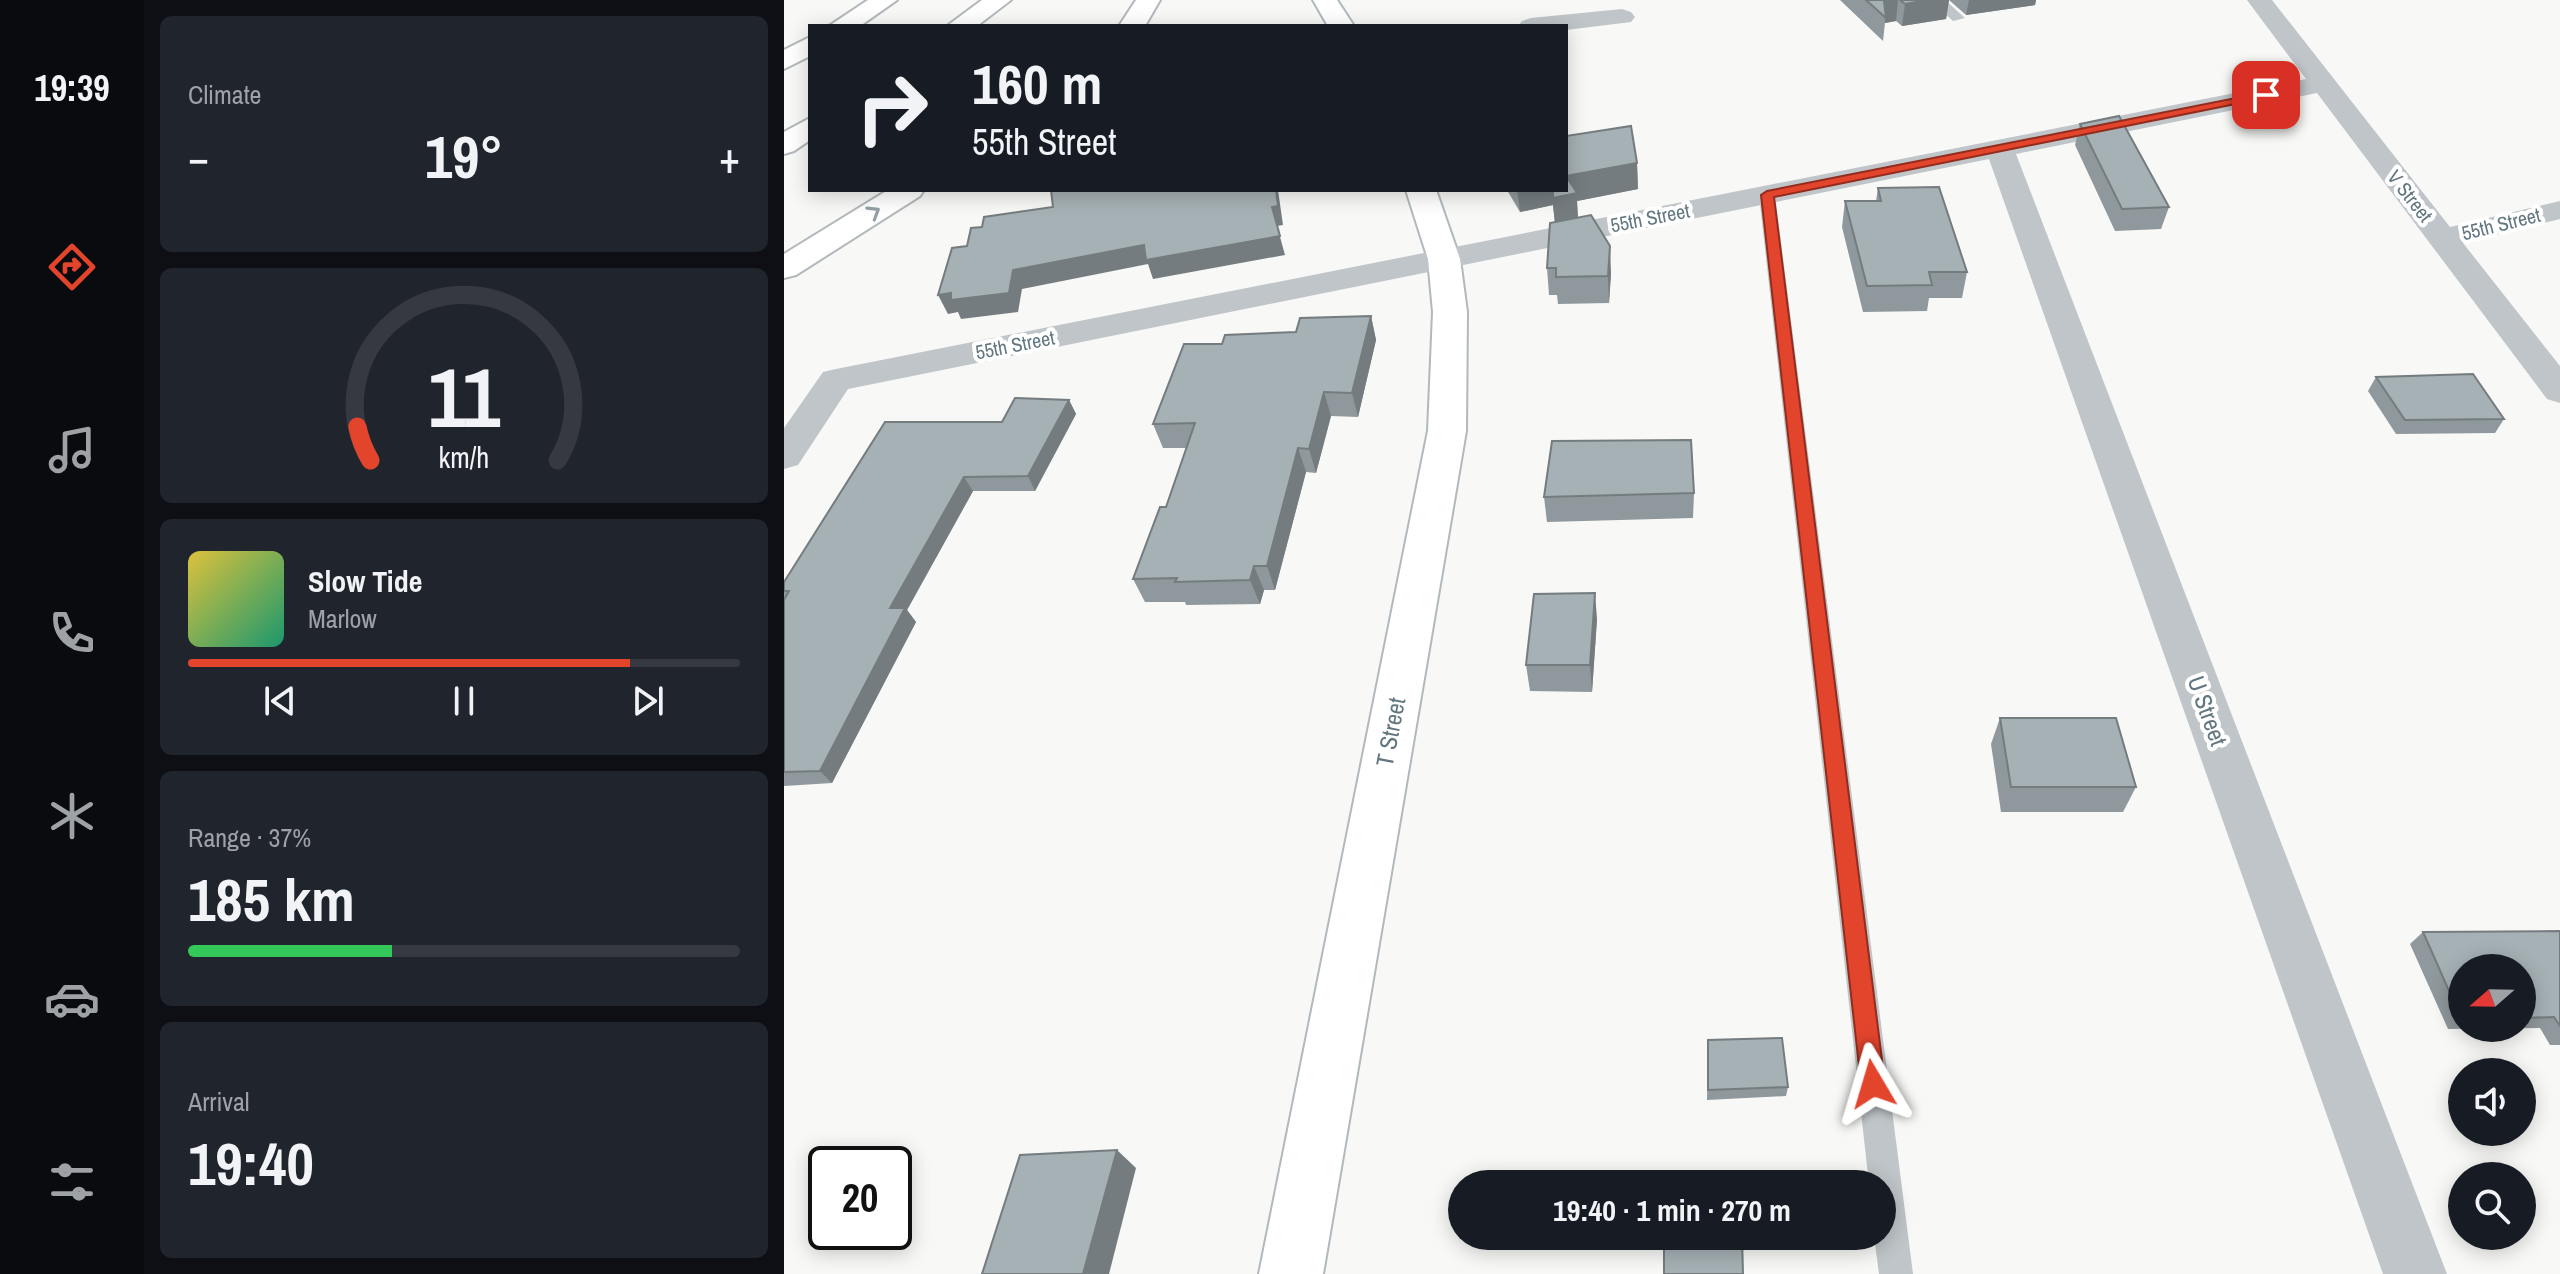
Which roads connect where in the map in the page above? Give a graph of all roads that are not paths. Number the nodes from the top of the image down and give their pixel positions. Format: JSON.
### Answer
{"nodes":[{"id":1,"x":885,"y":0,"type":"edge"},
{"id":2,"x":999,"y":0,"type":"edge"},
{"id":3,"x":1148,"y":0,"type":"edge"},
{"id":4,"x":1325,"y":0,"type":"edge"},
{"id":5,"x":1937,"y":0,"type":"edge"},
{"id":6,"x":2259,"y":0,"type":"edge"},
{"id":7,"x":1622,"y":17,"type":"dead end"},
{"id":8,"x":1958,"y":18,"type":"dead end"},
{"id":9,"x":845,"y":24,"type":"edge"},
{"id":10,"x":963,"y":24,"type":"edge"},
{"id":11,"x":1133,"y":24,"type":"edge"},
{"id":12,"x":1340,"y":24,"type":"edge"},
{"id":13,"x":1551,"y":24,"type":"edge"},
{"id":14,"x":808,"y":46,"type":"edge"},
{"id":15,"x":784,"y":61,"type":"edge"},
{"id":16,"x":2323,"y":84,"type":"junction"},
{"id":17,"x":808,"y":128,"type":"edge"},
{"id":18,"x":784,"y":145,"type":"edge"},
{"id":19,"x":1999,"y":148,"type":"junction"},
{"id":20,"x":906,"y":192,"type":"edge"},
{"id":21,"x":1422,"y":192,"type":"edge"},
{"id":22,"x":1767,"y":195,"type":"junction"},
{"id":23,"x":2560,"y":210,"type":"edge"},
{"id":24,"x":2443,"y":238,"type":"junction"},
{"id":25,"x":1444,"y":259,"type":"junction"},
{"id":26,"x":784,"y":268,"type":"edge"},
{"id":27,"x":2560,"y":391,"type":"edge"},
{"id":28,"x":784,"y":456,"type":"edge"},
{"id":29,"x":1291,"y":1274,"type":"edge"},
{"id":30,"x":1896,"y":1274,"type":"edge"},
{"id":31,"x":2415,"y":1274,"type":"edge"}],
"edges":[{"from":1,"to":9,"type":"main road"},
{"from":2,"to":10,"type":"main road"},
{"from":3,"to":11,"type":"main road"},
{"from":4,"to":12,"type":"main road"},
{"from":5,"to":8,"type":"lane"},
{"from":6,"to":16,"type":"street","name":"V Street"},
{"from":7,"to":13,"type":"street"},
{"from":14,"to":15,"type":"main road"},
{"from":16,"to":19,"type":"street","name":"55th Street"},
{"from":16,"to":24,"type":"street","name":"V Street"},
{"from":17,"to":18,"type":"main road"},
{"from":19,"to":22,"type":"street","name":"55th Street"},
{"from":19,"to":31,"type":"street","name":"U Street"},
{"from":26,"to":20,"type":"main road","one_way":true},
{"from":21,"to":25,"type":"main road","name":"T Street"},
{"from":22,"to":25,"type":"street","name":"55th Street"},
{"from":22,"to":30,"type":"lane"},
{"from":23,"to":24,"type":"street","name":"55th Street"},
{"from":24,"to":27,"type":"street","name":"V Street"},
{"from":25,"to":28,"type":"street","name":"55th Street"},
{"from":25,"to":29,"type":"main road","name":"T Street"}]}
